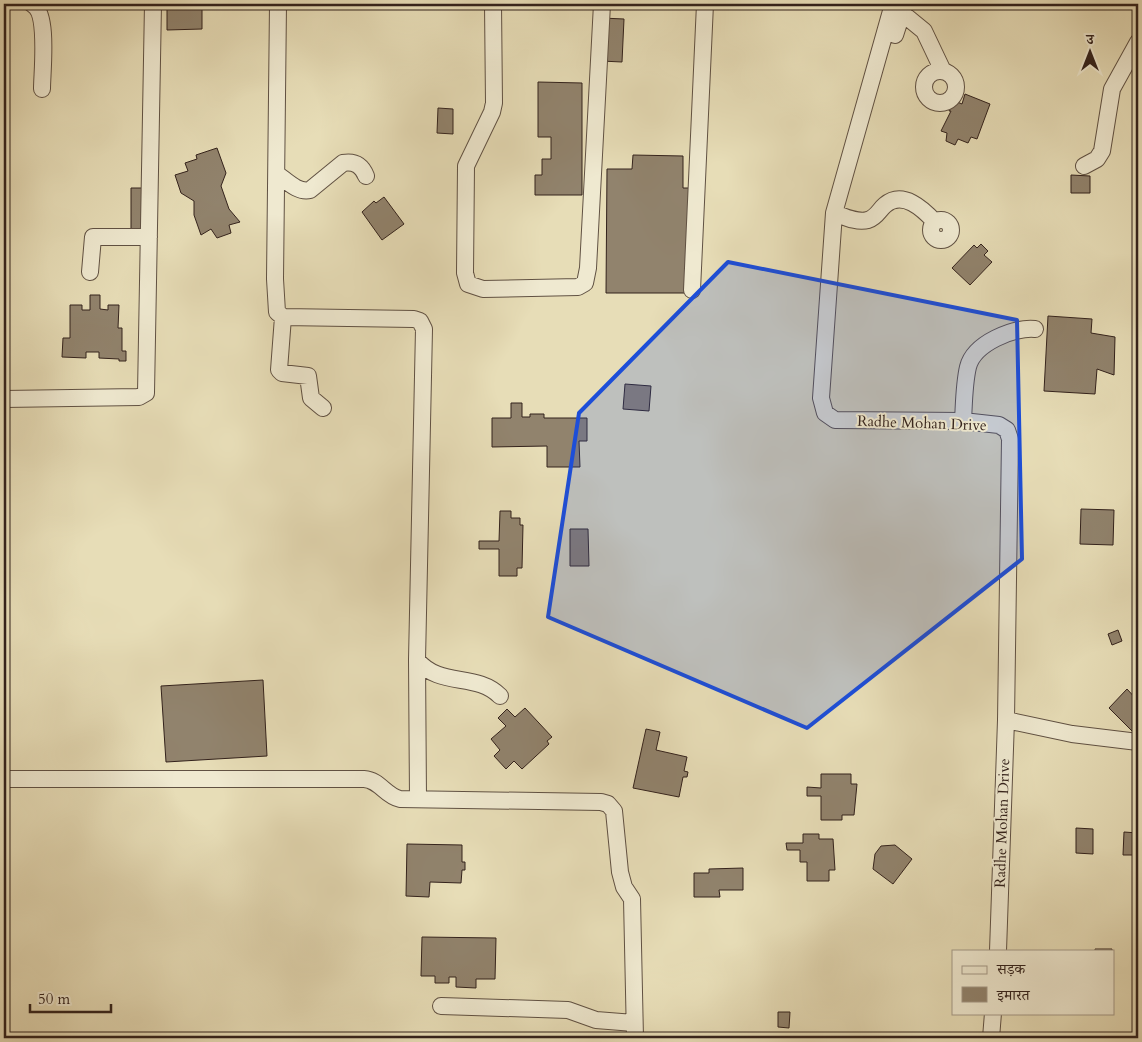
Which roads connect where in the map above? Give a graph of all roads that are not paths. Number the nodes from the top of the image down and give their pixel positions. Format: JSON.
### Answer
{"nodes":[{"id":1,"x":32,"y":4,"type":"edge"},
{"id":2,"x":153,"y":4,"type":"edge"},
{"id":3,"x":278,"y":4,"type":"edge"},
{"id":4,"x":493,"y":4,"type":"edge"},
{"id":5,"x":602,"y":4,"type":"edge"},
{"id":6,"x":705,"y":4,"type":"edge"},
{"id":7,"x":900,"y":7,"type":"edge"},
{"id":8,"x":1138,"y":42,"type":"edge"},
{"id":9,"x":943,"y":71,"type":"dead end"},
{"id":10,"x":42,"y":89,"type":"dead end"},
{"id":11,"x":1084,"y":166,"type":"dead end"},
{"id":12,"x":277,"y":174,"type":"junction"},
{"id":13,"x":366,"y":176,"type":"dead end"},
{"id":14,"x":834,"y":213,"type":"junction"},
{"id":15,"x":935,"y":222,"type":"dead end"},
{"id":16,"x":150,"y":238,"type":"junction"},
{"id":17,"x":90,"y":272,"type":"dead end"},
{"id":18,"x":692,"y":290,"type":"dead end"},
{"id":19,"x":283,"y":317,"type":"junction"},
{"id":20,"x":1036,"y":329,"type":"dead end"},
{"id":21,"x":4,"y":399,"type":"edge"},
{"id":22,"x":323,"y":408,"type":"dead end"},
{"id":23,"x":963,"y":422,"type":"junction"},
{"id":24,"x":416,"y":660,"type":"junction"},
{"id":25,"x":500,"y":696,"type":"dead end"},
{"id":26,"x":1006,"y":720,"type":"junction"},
{"id":27,"x":1138,"y":742,"type":"edge"},
{"id":28,"x":4,"y":779,"type":"edge"},
{"id":29,"x":418,"y":799,"type":"junction"},
{"id":30,"x":998,"y":950,"type":"edge"},
{"id":31,"x":441,"y":1006,"type":"dead end"},
{"id":32,"x":993,"y":1014,"type":"edge"},
{"id":33,"x":634,"y":1031,"type":"edge"},
{"id":34,"x":990,"y":1038,"type":"edge"}],
"edges":[{"from":1,"to":10,"type":"street"},
{"from":2,"to":16,"type":"street"},
{"from":3,"to":12,"type":"street"},
{"from":4,"to":5,"type":"street"},
{"from":6,"to":18,"type":"street"},
{"from":7,"to":9,"type":"street"},
{"from":7,"to":14,"type":"street","name":"Radhe Mohan Drive"},
{"from":8,"to":11,"type":"street"},
{"from":12,"to":13,"type":"street"},
{"from":12,"to":19,"type":"street"},
{"from":14,"to":15,"type":"street"},
{"from":14,"to":23,"type":"street","name":"Radhe Mohan Drive"},
{"from":16,"to":17,"type":"street"},
{"from":16,"to":21,"type":"street"},
{"from":19,"to":22,"type":"street"},
{"from":19,"to":24,"type":"street"},
{"from":20,"to":23,"type":"street"},
{"from":23,"to":26,"type":"street","name":"Radhe Mohan Drive"},
{"from":24,"to":25,"type":"street"},
{"from":24,"to":29,"type":"street"},
{"from":26,"to":27,"type":"street"},
{"from":26,"to":30,"type":"street","name":"Radhe Mohan Drive"},
{"from":28,"to":29,"type":"street"},
{"from":29,"to":33,"type":"street"},
{"from":31,"to":33,"type":"street"},
{"from":32,"to":34,"type":"street"}]}
